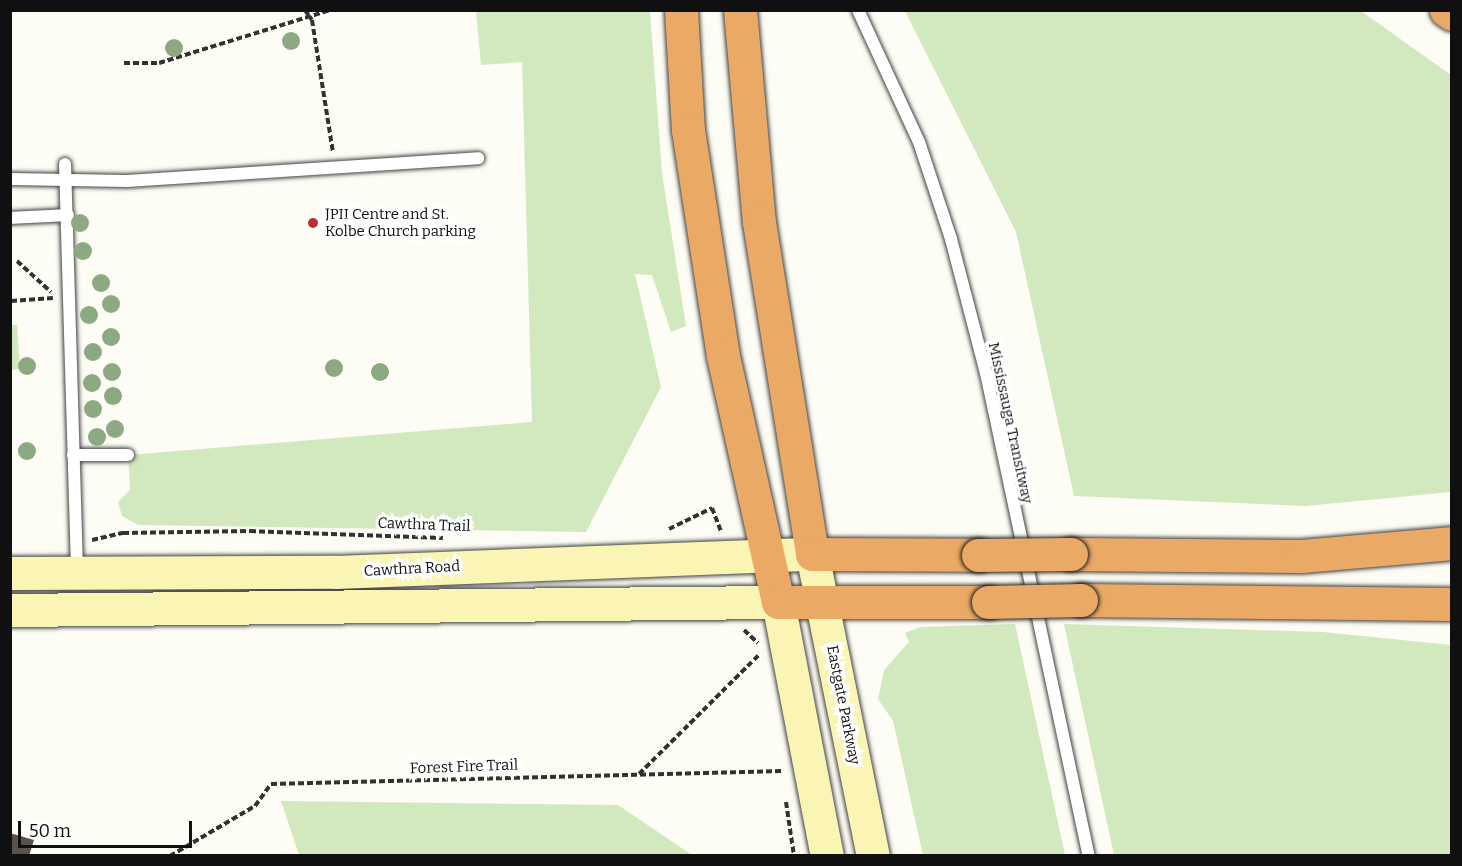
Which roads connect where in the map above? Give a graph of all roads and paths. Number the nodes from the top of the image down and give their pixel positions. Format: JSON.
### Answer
{"nodes":[{"id":1,"x":305,"y":10,"type":"edge"},
{"id":2,"x":330,"y":10,"type":"edge"},
{"id":3,"x":681,"y":10,"type":"edge"},
{"id":4,"x":740,"y":10,"type":"edge"},
{"id":5,"x":858,"y":10,"type":"edge"},
{"id":6,"x":1446,"y":10,"type":"edge"},
{"id":7,"x":1452,"y":14,"type":"edge"},
{"id":8,"x":312,"y":20,"type":"junction"},
{"id":9,"x":123,"y":63,"type":"dead end"},
{"id":10,"x":478,"y":158,"type":"dead end"},
{"id":11,"x":65,"y":164,"type":"dead end"},
{"id":12,"x":335,"y":167,"type":"junction"},
{"id":13,"x":67,"y":178,"type":"junction"},
{"id":14,"x":10,"y":179,"type":"edge"},
{"id":15,"x":68,"y":215,"type":"junction"},
{"id":16,"x":10,"y":218,"type":"edge"},
{"id":17,"x":16,"y":261,"type":"dead end"},
{"id":18,"x":52,"y":293,"type":"dead end"},
{"id":19,"x":69,"y":297,"type":"junction"},
{"id":20,"x":11,"y":300,"type":"edge"},
{"id":21,"x":73,"y":455,"type":"junction"},
{"id":22,"x":128,"y":455,"type":"dead end"},
{"id":23,"x":716,"y":510,"type":"dead end"},
{"id":24,"x":662,"y":531,"type":"dead end"},
{"id":25,"x":123,"y":533,"type":"dead end"},
{"id":26,"x":451,"y":538,"type":"dead end"},
{"id":27,"x":1452,"y":543,"type":"edge"},
{"id":28,"x":766,"y":553,"type":"junction"},
{"id":29,"x":812,"y":555,"type":"junction"},
{"id":30,"x":10,"y":573,"type":"edge"},
{"id":31,"x":76,"y":573,"type":"junction"},
{"id":32,"x":824,"y":601,"type":"junction"},
{"id":33,"x":778,"y":602,"type":"junction"},
{"id":34,"x":1452,"y":604,"type":"edge"},
{"id":35,"x":10,"y":610,"type":"edge"},
{"id":36,"x":764,"y":650,"type":"dead end"},
{"id":37,"x":784,"y":770,"type":"dead end"},
{"id":38,"x":639,"y":775,"type":"junction"},
{"id":39,"x":170,"y":855,"type":"edge"},
{"id":40,"x":827,"y":855,"type":"edge"},
{"id":41,"x":873,"y":855,"type":"edge"},
{"id":42,"x":1089,"y":855,"type":"edge"}],
"edges":[{"from":1,"to":8,"type":"path"},
{"from":2,"to":8,"type":"path"},
{"from":3,"to":28,"type":"highway"},
{"from":4,"to":29,"type":"highway"},
{"from":5,"to":42,"type":"lane","name":"Mississauga Transitway"},
{"from":6,"to":7,"type":"highway"},
{"from":8,"to":9,"type":"path"},
{"from":8,"to":12,"type":"path"},
{"from":10,"to":12,"type":"lane"},
{"from":11,"to":13,"type":"lane"},
{"from":12,"to":13,"type":"lane"},
{"from":13,"to":14,"type":"lane"},
{"from":13,"to":15,"type":"lane"},
{"from":15,"to":16,"type":"lane"},
{"from":15,"to":19,"type":"lane"},
{"from":17,"to":18,"type":"path"},
{"from":19,"to":20,"type":"path"},
{"from":19,"to":21,"type":"lane"},
{"from":21,"to":22,"type":"lane"},
{"from":21,"to":31,"type":"lane"},
{"from":23,"to":24,"type":"path"},
{"from":25,"to":26,"type":"path","name":"Cawthra Trail"},
{"from":27,"to":29,"type":"highway","bridge":true},
{"from":28,"to":29,"type":"main road","name":"Cawthra Road"},
{"from":28,"to":31,"type":"main road","name":"Cawthra Road"},
{"from":28,"to":33,"type":"highway"},
{"from":29,"to":32,"type":"main road","name":"Eastgate Parkway"},
{"from":30,"to":31,"type":"main road","name":"Cawthra Road"},
{"from":32,"to":33,"type":"highway"},
{"from":32,"to":34,"type":"highway","bridge":true},
{"from":32,"to":41,"type":"main road","name":"Eastgate Parkway"},
{"from":33,"to":35,"type":"main road"},
{"from":33,"to":40,"type":"main road"},
{"from":36,"to":38,"type":"path"},
{"from":37,"to":38,"type":"path","name":"Forest Fire Trail"},
{"from":38,"to":39,"type":"path","name":"Forest Fire Trail"}]}
